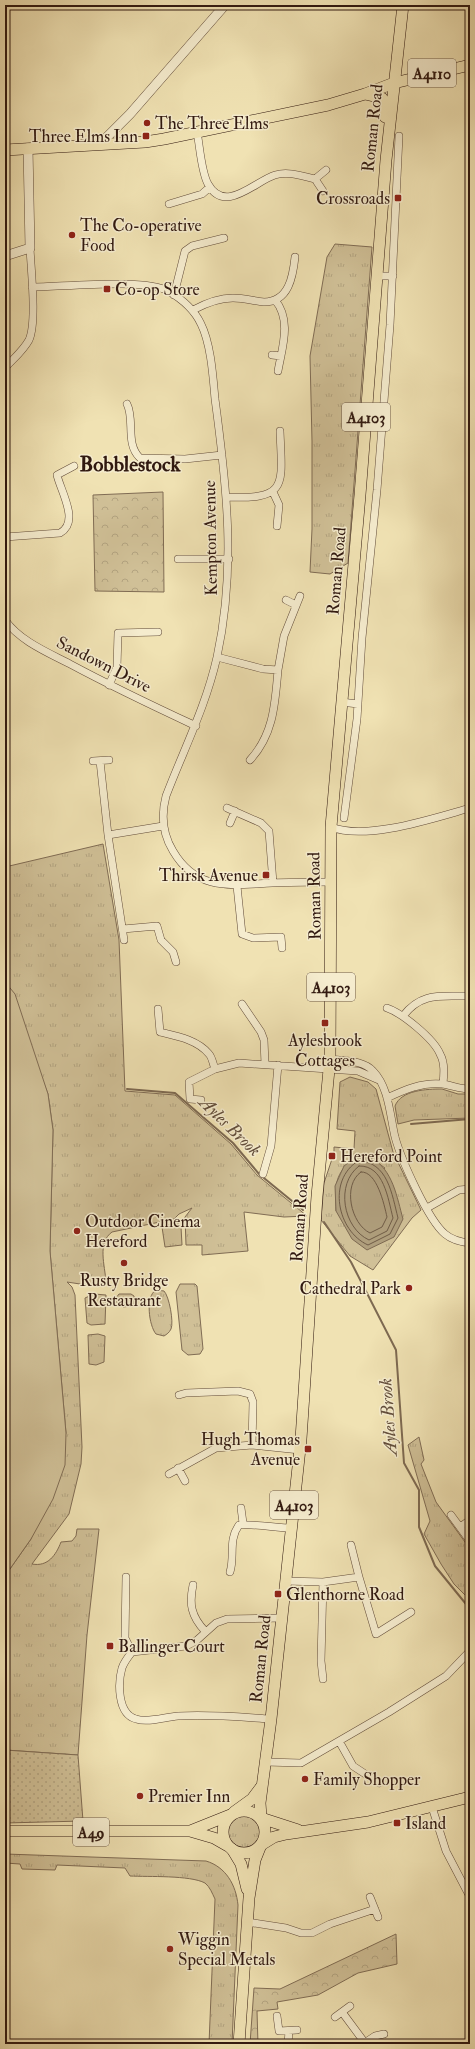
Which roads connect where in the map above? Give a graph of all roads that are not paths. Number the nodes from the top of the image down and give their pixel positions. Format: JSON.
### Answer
{"nodes":[{"id":1,"x":225,"y":5,"type":"edge"},
{"id":2,"x":403,"y":5,"type":"edge"},
{"id":3,"x":470,"y":65,"type":"edge"},
{"id":4,"x":394,"y":82,"type":"junction"},
{"id":5,"x":365,"y":94,"type":"junction"},
{"id":6,"x":197,"y":132,"type":"junction"},
{"id":7,"x":399,"y":136,"type":"dead end"},
{"id":8,"x":99,"y":145,"type":"junction"},
{"id":9,"x":28,"y":148,"type":"junction"},
{"id":10,"x":5,"y":150,"type":"edge"},
{"id":11,"x":386,"y":160,"type":"junction"},
{"id":12,"x":326,"y":170,"type":"dead end"},
{"id":13,"x":315,"y":179,"type":"junction"},
{"id":14,"x":210,"y":187,"type":"junction"},
{"id":15,"x":323,"y":191,"type":"dead end"},
{"id":16,"x":169,"y":204,"type":"dead end"},
{"id":17,"x":224,"y":238,"type":"dead end"},
{"id":18,"x":30,"y":248,"type":"junction"},
{"id":19,"x":5,"y":256,"type":"edge"},
{"id":20,"x":295,"y":257,"type":"dead end"},
{"id":21,"x":377,"y":276,"type":"junction"},
{"id":22,"x":392,"y":276,"type":"junction"},
{"id":23,"x":32,"y":287,"type":"junction"},
{"id":24,"x":174,"y":295,"type":"junction"},
{"id":25,"x":276,"y":300,"type":"junction"},
{"id":26,"x":193,"y":310,"type":"junction"},
{"id":27,"x":272,"y":354,"type":"dead end"},
{"id":28,"x":281,"y":356,"type":"junction"},
{"id":29,"x":5,"y":368,"type":"edge"},
{"id":30,"x":278,"y":371,"type":"dead end"},
{"id":31,"x":127,"y":404,"type":"dead end"},
{"id":32,"x":280,"y":431,"type":"dead end"},
{"id":33,"x":222,"y":455,"type":"junction"},
{"id":34,"x":74,"y":466,"type":"dead end"},
{"id":35,"x":273,"y":492,"type":"junction"},
{"id":36,"x":226,"y":497,"type":"junction"},
{"id":37,"x":277,"y":526,"type":"dead end"},
{"id":38,"x":5,"y":537,"type":"edge"},
{"id":39,"x":229,"y":558,"type":"junction"},
{"id":40,"x":178,"y":559,"type":"dead end"},
{"id":41,"x":300,"y":596,"type":"dead end"},
{"id":42,"x":286,"y":600,"type":"dead end"},
{"id":43,"x":296,"y":605,"type":"junction"},
{"id":44,"x":5,"y":620,"type":"edge"},
{"id":45,"x":158,"y":632,"type":"dead end"},
{"id":46,"x":217,"y":657,"type":"junction"},
{"id":47,"x":278,"y":670,"type":"junction"},
{"id":48,"x":109,"y":685,"type":"junction"},
{"id":49,"x":341,"y":702,"type":"junction"},
{"id":50,"x":358,"y":704,"type":"junction"},
{"id":51,"x":196,"y":726,"type":"junction"},
{"id":52,"x":109,"y":760,"type":"dead end"},
{"id":53,"x":250,"y":760,"type":"dead end"},
{"id":54,"x":227,"y":808,"type":"dead end"},
{"id":55,"x":470,"y":808,"type":"edge"},
{"id":56,"x":235,"y":811,"type":"junction"},
{"id":57,"x":344,"y":818,"type":"dead end"},
{"id":58,"x":230,"y":823,"type":"dead end"},
{"id":59,"x":163,"y":826,"type":"junction"},
{"id":60,"x":331,"y":827,"type":"junction"},
{"id":61,"x":108,"y":835,"type":"junction"},
{"id":62,"x":330,"y":882,"type":"junction"},
{"id":63,"x":273,"y":883,"type":"junction"},
{"id":64,"x":237,"y":886,"type":"junction"},
{"id":65,"x":123,"y":929,"type":"junction"},
{"id":66,"x":124,"y":940,"type":"dead end"},
{"id":67,"x":282,"y":948,"type":"dead end"},
{"id":68,"x":176,"y":962,"type":"dead end"},
{"id":69,"x":470,"y":996,"type":"edge"},
{"id":70,"x":242,"y":1004,"type":"dead end"},
{"id":71,"x":387,"y":1008,"type":"dead end"},
{"id":72,"x":158,"y":1009,"type":"dead end"},
{"id":73,"x":403,"y":1016,"type":"junction"},
{"id":74,"x":330,"y":1059,"type":"junction"},
{"id":75,"x":265,"y":1064,"type":"junction"},
{"id":76,"x":278,"y":1065,"type":"junction"},
{"id":77,"x":215,"y":1069,"type":"junction"},
{"id":78,"x":329,"y":1070,"type":"junction"},
{"id":79,"x":379,"y":1080,"type":"junction"},
{"id":80,"x":443,"y":1084,"type":"junction"},
{"id":81,"x":470,"y":1089,"type":"edge"},
{"id":82,"x":387,"y":1098,"type":"junction"},
{"id":83,"x":200,"y":1100,"type":"dead end"},
{"id":84,"x":263,"y":1174,"type":"dead end"},
{"id":85,"x":470,"y":1189,"type":"edge"},
{"id":86,"x":427,"y":1208,"type":"junction"},
{"id":87,"x":470,"y":1243,"type":"edge"},
{"id":88,"x":179,"y":1395,"type":"dead end"},
{"id":89,"x":252,"y":1445,"type":"junction"},
{"id":90,"x":300,"y":1450,"type":"junction"},
{"id":91,"x":178,"y":1468,"type":"junction"},
{"id":92,"x":169,"y":1474,"type":"dead end"},
{"id":93,"x":185,"y":1481,"type":"dead end"},
{"id":94,"x":241,"y":1508,"type":"dead end"},
{"id":95,"x":451,"y":1515,"type":"dead end"},
{"id":96,"x":470,"y":1520,"type":"edge"},
{"id":97,"x":243,"y":1523,"type":"junction"},
{"id":98,"x":460,"y":1527,"type":"junction"},
{"id":99,"x":291,"y":1528,"type":"junction"},
{"id":100,"x":470,"y":1541,"type":"edge"},
{"id":101,"x":351,"y":1546,"type":"dead end"},
{"id":102,"x":230,"y":1572,"type":"dead end"},
{"id":103,"x":126,"y":1577,"type":"dead end"},
{"id":104,"x":359,"y":1578,"type":"junction"},
{"id":105,"x":285,"y":1581,"type":"junction"},
{"id":106,"x":323,"y":1582,"type":"junction"},
{"id":107,"x":192,"y":1585,"type":"dead end"},
{"id":108,"x":411,"y":1612,"type":"dead end"},
{"id":109,"x":281,"y":1618,"type":"junction"},
{"id":110,"x":205,"y":1631,"type":"junction"},
{"id":111,"x":468,"y":1651,"type":"edge"},
{"id":112,"x":132,"y":1652,"type":"junction"},
{"id":113,"x":323,"y":1679,"type":"dead end"},
{"id":114,"x":271,"y":1719,"type":"junction"},
{"id":115,"x":339,"y":1741,"type":"junction"},
{"id":116,"x":266,"y":1762,"type":"junction"},
{"id":117,"x":379,"y":1783,"type":"dead end"},
{"id":118,"x":262,"y":1786,"type":"junction"},
{"id":119,"x":470,"y":1797,"type":"edge"},
{"id":120,"x":432,"y":1807,"type":"junction"},
{"id":121,"x":234,"y":1813,"type":"junction"},
{"id":122,"x":261,"y":1818,"type":"junction"},
{"id":123,"x":190,"y":1831,"type":"junction"},
{"id":124,"x":302,"y":1831,"type":"junction"},
{"id":125,"x":5,"y":1832,"type":"edge"},
{"id":126,"x":261,"y":1845,"type":"junction"},
{"id":127,"x":230,"y":1848,"type":"junction"},
{"id":128,"x":370,"y":1897,"type":"dead end"},
{"id":129,"x":470,"y":1897,"type":"edge"},
{"id":130,"x":249,"y":1898,"type":"junction"},
{"id":131,"x":375,"y":1909,"type":"junction"},
{"id":132,"x":378,"y":1917,"type":"dead end"},
{"id":133,"x":248,"y":1922,"type":"junction"},
{"id":134,"x":350,"y":2006,"type":"dead end"},
{"id":135,"x":342,"y":2012,"type":"junction"},
{"id":136,"x":277,"y":2016,"type":"dead end"},
{"id":137,"x":335,"y":2017,"type":"dead end"},
{"id":138,"x":297,"y":2030,"type":"dead end"},
{"id":139,"x":289,"y":2031,"type":"junction"},
{"id":140,"x":384,"y":2034,"type":"dead end"},
{"id":141,"x":364,"y":2043,"type":"edge"},
{"id":142,"x":239,"y":2044,"type":"edge"},
{"id":143,"x":288,"y":2044,"type":"edge"}],
"edges":[{"from":1,"to":8,"type":"street"},
{"from":2,"to":4,"type":"main road","name":"Roman Road","number":"A4103"},
{"from":3,"to":4,"type":"main road","number":"A4110"},
{"from":4,"to":5,"type":"main road","number":"A4110"},
{"from":4,"to":11,"type":"main road","name":"Roman Road","number":"A4103"},
{"from":5,"to":6,"type":"main road","number":"A4110"},
{"from":5,"to":11,"type":"main road"},
{"from":6,"to":8,"type":"main road","number":"A4110"},
{"from":6,"to":14,"type":"street"},
{"from":7,"to":22,"type":"street","name":"Roman Road"},
{"from":8,"to":9,"type":"main road","number":"A4110"},
{"from":9,"to":10,"type":"main road","number":"A4110"},
{"from":9,"to":18,"type":"street"},
{"from":11,"to":21,"type":"main road","name":"Roman Road","number":"A4103"},
{"from":12,"to":13,"type":"street"},
{"from":13,"to":14,"type":"street"},
{"from":13,"to":15,"type":"street"},
{"from":14,"to":16,"type":"street"},
{"from":17,"to":24,"type":"street"},
{"from":18,"to":19,"type":"street"},
{"from":18,"to":23,"type":"street"},
{"from":20,"to":25,"type":"street"},
{"from":21,"to":22,"type":"street"},
{"from":21,"to":49,"type":"main road","name":"Roman Road","number":"A4103"},
{"from":22,"to":50,"type":"street","name":"Roman Road"},
{"from":23,"to":24,"type":"street","name":"Kempton Avenue"},
{"from":23,"to":29,"type":"street"},
{"from":24,"to":26,"type":"street","name":"Kempton Avenue"},
{"from":25,"to":26,"type":"street"},
{"from":25,"to":28,"type":"street"},
{"from":26,"to":33,"type":"street","name":"Kempton Avenue"},
{"from":27,"to":28,"type":"street"},
{"from":28,"to":30,"type":"street"},
{"from":31,"to":33,"type":"street"},
{"from":32,"to":35,"type":"street"},
{"from":33,"to":36,"type":"street","name":"Kempton Avenue"},
{"from":34,"to":38,"type":"street"},
{"from":35,"to":36,"type":"street"},
{"from":35,"to":37,"type":"street"},
{"from":36,"to":39,"type":"street","name":"Kempton Avenue"},
{"from":39,"to":40,"type":"street"},
{"from":39,"to":46,"type":"street","name":"Kempton Avenue"},
{"from":41,"to":43,"type":"street"},
{"from":42,"to":43,"type":"street"},
{"from":43,"to":47,"type":"street"},
{"from":44,"to":48,"type":"street","name":"Sandown Drive"},
{"from":45,"to":48,"type":"street"},
{"from":46,"to":47,"type":"street"},
{"from":46,"to":51,"type":"street","name":"Kempton Avenue"},
{"from":47,"to":53,"type":"street"},
{"from":48,"to":51,"type":"street","name":"Sandown Drive"},
{"from":49,"to":50,"type":"street"},
{"from":49,"to":60,"type":"main road","name":"Roman Road","number":"A4103"},
{"from":50,"to":57,"type":"street","name":"Roman Road"},
{"from":51,"to":59,"type":"street","name":"Kempton Avenue"},
{"from":52,"to":61,"type":"street"},
{"from":54,"to":56,"type":"street"},
{"from":55,"to":60,"type":"street"},
{"from":56,"to":58,"type":"street"},
{"from":56,"to":63,"type":"street"},
{"from":59,"to":61,"type":"street"},
{"from":59,"to":64,"type":"street","name":"Kempton Avenue"},
{"from":60,"to":62,"type":"main road","name":"Roman Road","number":"A4103"},
{"from":61,"to":65,"type":"street"},
{"from":62,"to":63,"type":"street","name":"Kempton Avenue"},
{"from":62,"to":74,"type":"main road","name":"Roman Road","number":"A4103"},
{"from":63,"to":64,"type":"street","name":"Kempton Avenue"},
{"from":64,"to":67,"type":"street"},
{"from":65,"to":66,"type":"street"},
{"from":65,"to":68,"type":"street"},
{"from":69,"to":73,"type":"street"},
{"from":70,"to":75,"type":"street"},
{"from":71,"to":73,"type":"street"},
{"from":72,"to":77,"type":"street"},
{"from":73,"to":80,"type":"street"},
{"from":74,"to":78,"type":"main road","name":"Roman Road","number":"A4103"},
{"from":74,"to":79,"type":"street"},
{"from":75,"to":76,"type":"street"},
{"from":75,"to":77,"type":"street"},
{"from":76,"to":78,"type":"street"},
{"from":76,"to":84,"type":"street"},
{"from":77,"to":83,"type":"street"},
{"from":78,"to":79,"type":"street"},
{"from":78,"to":90,"type":"main road","name":"Roman Road","number":"A4103"},
{"from":79,"to":82,"type":"street"},
{"from":80,"to":81,"type":"street"},
{"from":80,"to":82,"type":"street"},
{"from":82,"to":86,"type":"street"},
{"from":85,"to":86,"type":"street"},
{"from":86,"to":87,"type":"street"},
{"from":88,"to":89,"type":"street"},
{"from":89,"to":90,"type":"street"},
{"from":89,"to":91,"type":"street"},
{"from":90,"to":99,"type":"main road","name":"Roman Road","number":"A4103"},
{"from":91,"to":92,"type":"street"},
{"from":91,"to":93,"type":"street"},
{"from":94,"to":97,"type":"street"},
{"from":95,"to":98,"type":"street"},
{"from":96,"to":98,"type":"street"},
{"from":97,"to":99,"type":"street"},
{"from":97,"to":102,"type":"street"},
{"from":98,"to":100,"type":"street"},
{"from":99,"to":105,"type":"main road","name":"Roman Road","number":"A4103"},
{"from":101,"to":104,"type":"street"},
{"from":103,"to":112,"type":"street"},
{"from":104,"to":106,"type":"street"},
{"from":104,"to":108,"type":"street"},
{"from":105,"to":106,"type":"street"},
{"from":105,"to":109,"type":"main road","name":"Roman Road","number":"A4103"},
{"from":106,"to":113,"type":"street"},
{"from":107,"to":110,"type":"street"},
{"from":109,"to":110,"type":"street"},
{"from":109,"to":114,"type":"main road","name":"Roman Road","number":"A4103"},
{"from":110,"to":112,"type":"street"},
{"from":111,"to":115,"type":"street"},
{"from":112,"to":114,"type":"street"},
{"from":114,"to":116,"type":"main road","name":"Roman Road","number":"A4103"},
{"from":115,"to":116,"type":"street"},
{"from":115,"to":117,"type":"street"},
{"from":116,"to":118,"type":"main road","name":"Roman Road","number":"A4103"},
{"from":118,"to":121,"type":"main road"},
{"from":118,"to":122,"type":"main road","name":"Roman Road","number":"A4103"},
{"from":119,"to":120,"type":"main road","number":"A49"},
{"from":120,"to":124,"type":"main road","number":"A49"},
{"from":120,"to":129,"type":"street"},
{"from":121,"to":122,"type":"main road","number":"A49"},
{"from":121,"to":123,"type":"main road","number":"A49"},
{"from":121,"to":127,"type":"main road"},
{"from":122,"to":124,"type":"main road","number":"A49"},
{"from":122,"to":126,"type":"main road"},
{"from":123,"to":125,"type":"main road","number":"A49"},
{"from":123,"to":127,"type":"main road","number":"A49"},
{"from":124,"to":126,"type":"main road","number":"A49"},
{"from":126,"to":127,"type":"main road","number":"A49"},
{"from":126,"to":130,"type":"main road"},
{"from":127,"to":130,"type":"main road"},
{"from":128,"to":131,"type":"street"},
{"from":130,"to":133,"type":"main road"},
{"from":131,"to":132,"type":"street"},
{"from":131,"to":133,"type":"street"},
{"from":133,"to":142,"type":"main road"},
{"from":134,"to":135,"type":"street"},
{"from":135,"to":137,"type":"street"},
{"from":135,"to":141,"type":"street"},
{"from":136,"to":139,"type":"street"},
{"from":138,"to":139,"type":"street"},
{"from":139,"to":143,"type":"street"},
{"from":140,"to":141,"type":"street"}]}
